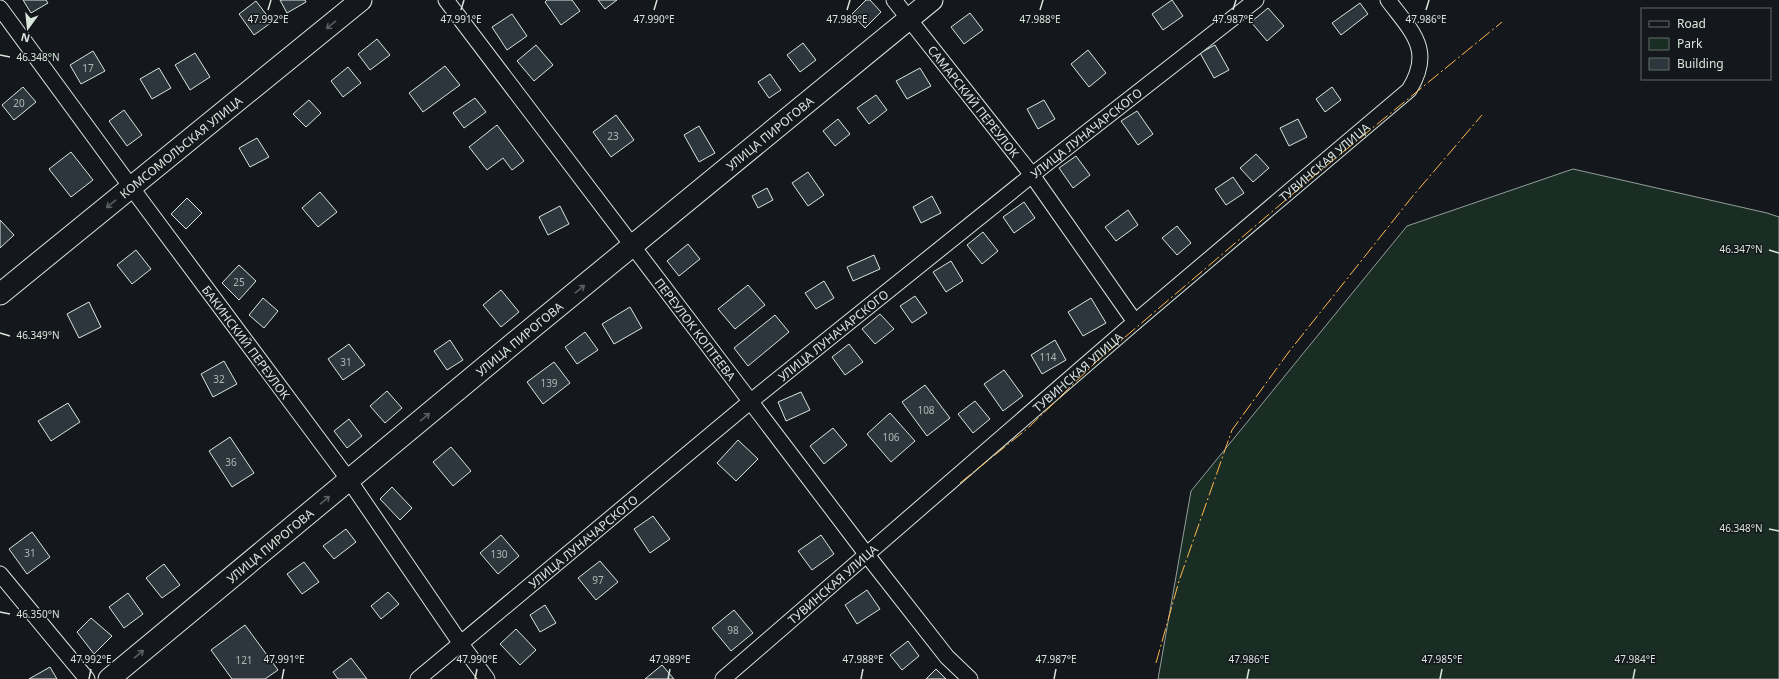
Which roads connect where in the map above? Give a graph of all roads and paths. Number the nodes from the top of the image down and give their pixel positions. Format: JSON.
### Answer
{"nodes":[{"id":1,"x":361,"y":0,"type":"edge"},
{"id":2,"x":446,"y":0,"type":"edge"},
{"id":3,"x":894,"y":0,"type":"edge"},
{"id":4,"x":932,"y":0,"type":"edge"},
{"id":5,"x":1256,"y":0,"type":"edge"},
{"id":6,"x":1388,"y":0,"type":"edge"},
{"id":7,"x":0,"y":8,"type":"edge"},
{"id":8,"x":908,"y":20,"type":"junction"},
{"id":9,"x":1032,"y":175,"type":"junction"},
{"id":10,"x":131,"y":188,"type":"junction"},
{"id":11,"x":633,"y":245,"type":"junction"},
{"id":12,"x":0,"y":294,"type":"edge"},
{"id":13,"x":1135,"y":322,"type":"junction"},
{"id":14,"x":751,"y":401,"type":"junction"},
{"id":15,"x":349,"y":480,"type":"junction"},
{"id":16,"x":867,"y":555,"type":"junction"},
{"id":17,"x":0,"y":574,"type":"edge"},
{"id":18,"x":461,"y":644,"type":"junction"},
{"id":19,"x":87,"y":679,"type":"edge"},
{"id":20,"x":109,"y":679,"type":"edge"},
{"id":21,"x":418,"y":679,"type":"edge"},
{"id":22,"x":487,"y":679,"type":"edge"},
{"id":23,"x":723,"y":679,"type":"edge"},
{"id":24,"x":970,"y":679,"type":"edge"}],
"edges":[{"from":1,"to":10,"type":"main road","name":"КОМСОМОЛЬСКАЯ УЛИЦА","one_way":true},
{"from":2,"to":11,"type":"street","name":"ПЕРЕУЛОК КОПТЕЕВА"},
{"from":3,"to":8,"type":"street","name":"САМАРСКИЙ ПЕРЕУЛОК"},
{"from":4,"to":8,"type":"main road","name":"УЛИЦА ПИРОГОВА"},
{"from":5,"to":9,"type":"street","name":"УЛИЦА ЛУНАЧАРСКОГО"},
{"from":6,"to":13,"type":"street","name":"ТУВИНСКАЯ УЛИЦА"},
{"from":7,"to":10,"type":"street","name":"БАКИНСКИЙ ПЕРЕУЛОК"},
{"from":8,"to":9,"type":"street","name":"САМАРСКИЙ ПЕРЕУЛОК"},
{"from":8,"to":11,"type":"main road","name":"УЛИЦА ПИРОГОВА"},
{"from":9,"to":13,"type":"street","name":"САМАРСКИЙ ПЕРЕУЛОК"},
{"from":9,"to":14,"type":"street","name":"УЛИЦА ЛУНАЧАРСКОГО"},
{"from":10,"to":12,"type":"main road","name":"КОМСОМОЛЬСКАЯ УЛИЦА","one_way":true},
{"from":10,"to":15,"type":"street","name":"БАКИНСКИЙ ПЕРЕУЛОК"},
{"from":11,"to":14,"type":"street","name":"ПЕРЕУЛОК КОПТЕЕВА"},
{"from":15,"to":11,"type":"main road","name":"УЛИЦА ПИРОГОВА","one_way":true},
{"from":13,"to":16,"type":"street","name":"ТУВИНСКАЯ УЛИЦА"},
{"from":14,"to":16,"type":"street","name":"ПЕРЕУЛОК КОПТЕЕВА"},
{"from":14,"to":18,"type":"street","name":"УЛИЦА ЛУНАЧАРСКОГО"},
{"from":15,"to":18,"type":"street","name":"БАКИНСКИЙ ПЕРЕУЛОК"},
{"from":20,"to":15,"type":"main road","name":"УЛИЦА ПИРОГОВА","one_way":true},
{"from":16,"to":23,"type":"street","name":"ТУВИНСКАЯ УЛИЦА"},
{"from":16,"to":24,"type":"street","name":"ПЕРЕУЛОК КОПТЕЕВА"},
{"from":17,"to":19,"type":"street"},
{"from":18,"to":21,"type":"street","name":"УЛИЦА ЛУНАЧАРСКОГО"},
{"from":18,"to":22,"type":"street","name":"БАКИНСКИЙ ПЕРЕУЛОК"}]}
